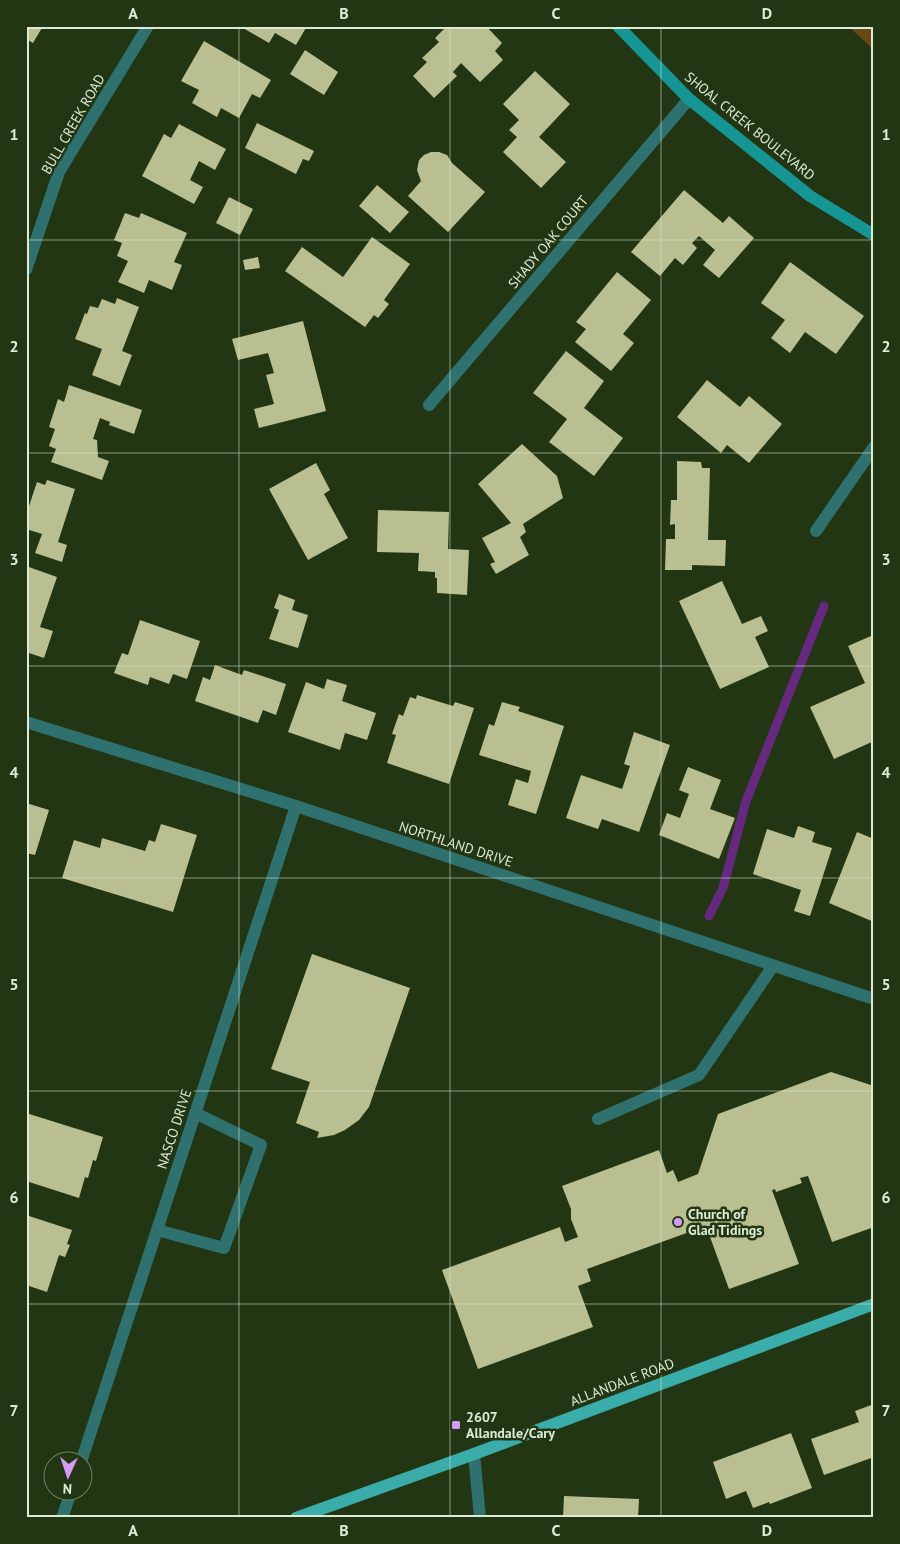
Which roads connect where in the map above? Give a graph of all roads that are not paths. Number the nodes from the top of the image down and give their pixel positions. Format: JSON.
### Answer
{"nodes":[{"id":1,"x":148,"y":26,"type":"edge"},
{"id":2,"x":618,"y":26,"type":"edge"},
{"id":3,"x":689,"y":99,"type":"junction"},
{"id":4,"x":874,"y":235,"type":"edge"},
{"id":5,"x":26,"y":270,"type":"edge"},
{"id":6,"x":429,"y":405,"type":"dead end"},
{"id":7,"x":874,"y":447,"type":"edge"},
{"id":8,"x":816,"y":531,"type":"dead end"},
{"id":9,"x":26,"y":722,"type":"edge"},
{"id":10,"x":296,"y":806,"type":"junction"},
{"id":11,"x":773,"y":966,"type":"junction"},
{"id":12,"x":874,"y":999,"type":"edge"},
{"id":13,"x":195,"y":1113,"type":"junction"},
{"id":14,"x":598,"y":1119,"type":"dead end"},
{"id":15,"x":157,"y":1230,"type":"junction"},
{"id":16,"x":874,"y":1304,"type":"edge"},
{"id":17,"x":84,"y":1452,"type":"edge"},
{"id":18,"x":474,"y":1454,"type":"junction"},
{"id":19,"x":68,"y":1502,"type":"edge"},
{"id":20,"x":62,"y":1518,"type":"edge"},
{"id":21,"x":296,"y":1518,"type":"edge"},
{"id":22,"x":480,"y":1518,"type":"edge"}],
"edges":[{"from":1,"to":5,"type":"street","name":"BULL CREEK ROAD"},
{"from":2,"to":3,"type":"street","name":"SHOAL CREEK BOULEVARD"},
{"from":3,"to":4,"type":"street","name":"SHOAL CREEK BOULEVARD"},
{"from":3,"to":6,"type":"street","name":"SHADY OAK COURT"},
{"from":7,"to":8,"type":"street"},
{"from":9,"to":10,"type":"street","name":"NORTHLAND DRIVE"},
{"from":10,"to":11,"type":"street","name":"NORTHLAND DRIVE"},
{"from":10,"to":13,"type":"street","name":"NASCO DRIVE"},
{"from":11,"to":12,"type":"street","name":"NORTHLAND DRIVE"},
{"from":11,"to":14,"type":"street"},
{"from":13,"to":15,"type":"street","name":"NASCO DRIVE"},
{"from":13,"to":15,"type":"street"},
{"from":15,"to":17,"type":"street","name":"NASCO DRIVE"},
{"from":16,"to":18,"type":"main road","name":"ALLANDALE ROAD"},
{"from":18,"to":21,"type":"main road","name":"ALLANDALE ROAD"},
{"from":18,"to":22,"type":"street"},
{"from":19,"to":20,"type":"street"}]}
